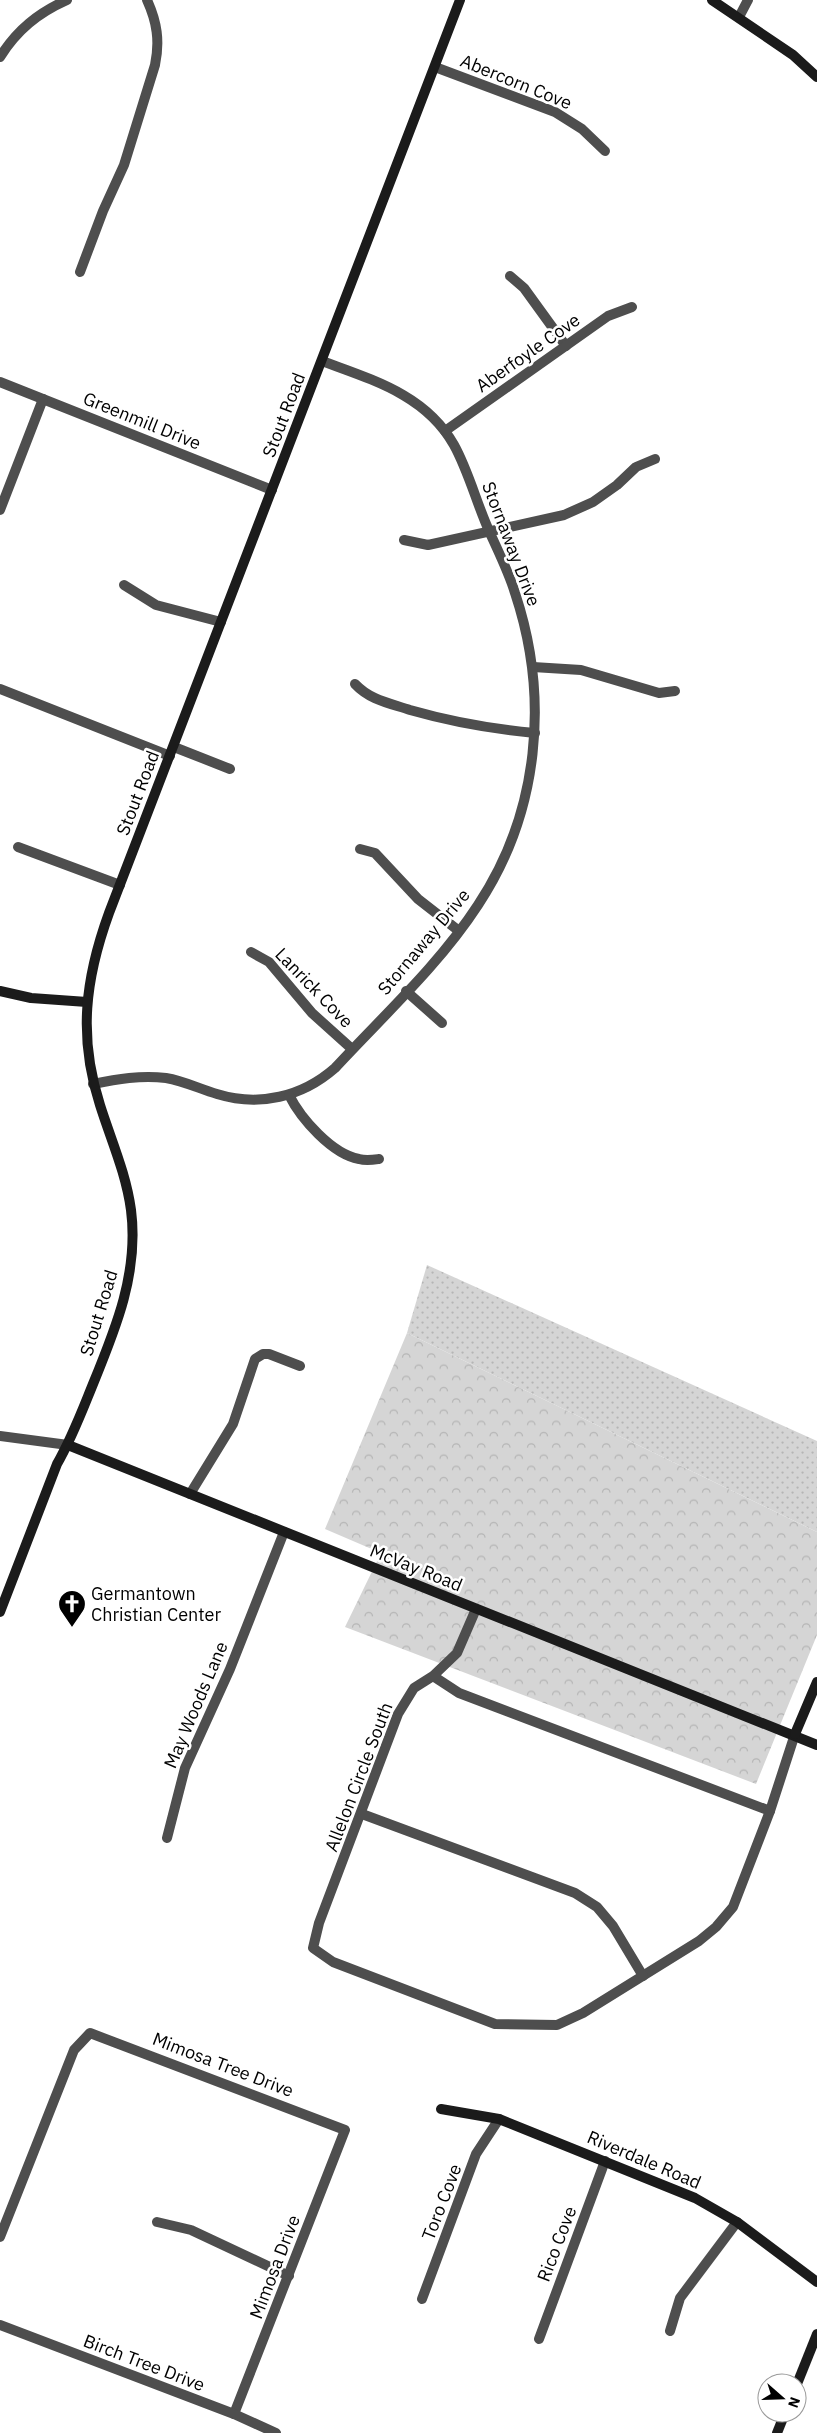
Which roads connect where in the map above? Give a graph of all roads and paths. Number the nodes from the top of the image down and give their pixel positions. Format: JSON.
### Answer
{"nodes":[{"id":1,"x":66,"y":0,"type":"edge"},
{"id":2,"x":147,"y":0,"type":"edge"},
{"id":3,"x":460,"y":0,"type":"edge"},
{"id":4,"x":712,"y":0,"type":"edge"},
{"id":5,"x":748,"y":0,"type":"edge"},
{"id":6,"x":739,"y":17,"type":"junction"},
{"id":7,"x":0,"y":56,"type":"edge"},
{"id":8,"x":436,"y":68,"type":"junction"},
{"id":9,"x":817,"y":77,"type":"edge"},
{"id":10,"x":605,"y":151,"type":"dead end"},
{"id":11,"x":80,"y":272,"type":"dead end"},
{"id":12,"x":510,"y":276,"type":"dead end"},
{"id":13,"x":632,"y":307,"type":"dead end"},
{"id":14,"x":566,"y":346,"type":"junction"},
{"id":15,"x":322,"y":361,"type":"junction"},
{"id":16,"x":0,"y":382,"type":"edge"},
{"id":17,"x":43,"y":399,"type":"junction"},
{"id":18,"x":445,"y":431,"type":"junction"},
{"id":19,"x":655,"y":459,"type":"dead end"},
{"id":20,"x":272,"y":490,"type":"junction"},
{"id":21,"x":0,"y":510,"type":"edge"},
{"id":22,"x":489,"y":531,"type":"junction"},
{"id":23,"x":404,"y":540,"type":"dead end"},
{"id":24,"x":124,"y":585,"type":"dead end"},
{"id":25,"x":221,"y":622,"type":"junction"},
{"id":26,"x":533,"y":667,"type":"junction"},
{"id":27,"x":354,"y":684,"type":"dead end"},
{"id":28,"x":0,"y":688,"type":"edge"},
{"id":29,"x":675,"y":691,"type":"dead end"},
{"id":30,"x":535,"y":733,"type":"junction"},
{"id":31,"x":172,"y":752,"type":"junction"},
{"id":32,"x":230,"y":769,"type":"dead end"},
{"id":33,"x":18,"y":847,"type":"dead end"},
{"id":34,"x":360,"y":848,"type":"dead end"},
{"id":35,"x":120,"y":886,"type":"junction"},
{"id":36,"x":459,"y":931,"type":"junction"},
{"id":37,"x":251,"y":952,"type":"dead end"},
{"id":38,"x":0,"y":991,"type":"edge"},
{"id":39,"x":406,"y":991,"type":"junction"},
{"id":40,"x":87,"y":1002,"type":"junction"},
{"id":41,"x":442,"y":1023,"type":"dead end"},
{"id":42,"x":352,"y":1049,"type":"junction"},
{"id":43,"x":93,"y":1084,"type":"junction"},
{"id":44,"x":289,"y":1095,"type":"junction"},
{"id":45,"x":379,"y":1159,"type":"dead end"},
{"id":46,"x":300,"y":1366,"type":"dead end"},
{"id":47,"x":0,"y":1436,"type":"edge"},
{"id":48,"x":68,"y":1445,"type":"junction"},
{"id":49,"x":190,"y":1494,"type":"junction"},
{"id":50,"x":284,"y":1532,"type":"junction"},
{"id":51,"x":476,"y":1609,"type":"junction"},
{"id":52,"x":0,"y":1612,"type":"edge"},
{"id":53,"x":433,"y":1676,"type":"junction"},
{"id":54,"x":817,"y":1682,"type":"edge"},
{"id":55,"x":795,"y":1734,"type":"junction"},
{"id":56,"x":817,"y":1745,"type":"edge"},
{"id":57,"x":770,"y":1811,"type":"junction"},
{"id":58,"x":362,"y":1814,"type":"junction"},
{"id":59,"x":167,"y":1838,"type":"dead end"},
{"id":60,"x":643,"y":1976,"type":"junction"},
{"id":61,"x":441,"y":2109,"type":"dead end"},
{"id":62,"x":499,"y":2119,"type":"junction"},
{"id":63,"x":345,"y":2130,"type":"joint"},
{"id":64,"x":606,"y":2161,"type":"junction"},
{"id":65,"x":157,"y":2222,"type":"dead end"},
{"id":66,"x":737,"y":2222,"type":"junction"},
{"id":67,"x":0,"y":2237,"type":"edge"},
{"id":68,"x":289,"y":2276,"type":"junction"},
{"id":69,"x":817,"y":2282,"type":"edge"},
{"id":70,"x":422,"y":2299,"type":"dead end"},
{"id":71,"x":0,"y":2325,"type":"edge"},
{"id":72,"x":670,"y":2331,"type":"dead end"},
{"id":73,"x":817,"y":2334,"type":"edge"},
{"id":74,"x":539,"y":2339,"type":"dead end"},
{"id":75,"x":801,"y":2373,"type":"edge"},
{"id":76,"x":234,"y":2414,"type":"junction"},
{"id":77,"x":276,"y":2433,"type":"edge"}],
"edges":[{"from":1,"to":7,"type":"street"},
{"from":2,"to":11,"type":"street"},
{"from":3,"to":8,"type":"street","name":"Stout Road"},
{"from":4,"to":6,"type":"street"},
{"from":5,"to":6,"type":"street"},
{"from":6,"to":9,"type":"street"},
{"from":8,"to":10,"type":"street","name":"Abercorn Cove"},
{"from":8,"to":15,"type":"street","name":"Stout Road"},
{"from":12,"to":14,"type":"street"},
{"from":13,"to":14,"type":"street","name":"Aberfoyle Cove"},
{"from":14,"to":18,"type":"street","name":"Aberfoyle Cove"},
{"from":15,"to":18,"type":"street","name":"Stornaway Drive"},
{"from":15,"to":20,"type":"street","name":"Stout Road"},
{"from":16,"to":17,"type":"street","name":"Greenmill Drive"},
{"from":17,"to":20,"type":"street","name":"Greenmill Drive"},
{"from":17,"to":21,"type":"street"},
{"from":18,"to":22,"type":"street","name":"Stornaway Drive"},
{"from":19,"to":22,"type":"street"},
{"from":20,"to":25,"type":"street","name":"Stout Road"},
{"from":22,"to":23,"type":"street"},
{"from":22,"to":26,"type":"street","name":"Stornaway Drive"},
{"from":24,"to":25,"type":"street"},
{"from":25,"to":31,"type":"street","name":"Stout Road"},
{"from":26,"to":29,"type":"street"},
{"from":26,"to":30,"type":"street","name":"Stornaway Drive"},
{"from":27,"to":30,"type":"street"},
{"from":28,"to":31,"type":"street"},
{"from":30,"to":36,"type":"street","name":"Stornaway Drive"},
{"from":31,"to":32,"type":"street"},
{"from":31,"to":35,"type":"street","name":"Stout Road"},
{"from":33,"to":35,"type":"street"},
{"from":34,"to":36,"type":"street"},
{"from":35,"to":40,"type":"street","name":"Stout Road"},
{"from":36,"to":39,"type":"street","name":"Stornaway Drive"},
{"from":37,"to":42,"type":"street","name":"Lanrick Cove"},
{"from":38,"to":40,"type":"street"},
{"from":39,"to":41,"type":"street"},
{"from":39,"to":42,"type":"street","name":"Stornaway Drive"},
{"from":40,"to":43,"type":"street","name":"Stout Road"},
{"from":42,"to":44,"type":"street","name":"Stornaway Drive"},
{"from":43,"to":44,"type":"street","name":"Stornaway Drive"},
{"from":43,"to":48,"type":"street","name":"Stout Road"},
{"from":44,"to":45,"type":"street"},
{"from":46,"to":49,"type":"street"},
{"from":47,"to":48,"type":"street","name":"McVay Road"},
{"from":48,"to":49,"type":"street","name":"McVay Road"},
{"from":48,"to":52,"type":"street","name":"Stout Road"},
{"from":49,"to":50,"type":"street","name":"McVay Road"},
{"from":50,"to":51,"type":"street","name":"McVay Road"},
{"from":50,"to":59,"type":"street","name":"May Woods Lane"},
{"from":51,"to":53,"type":"street","name":"Allelon Circle South"},
{"from":51,"to":55,"type":"street","name":"McVay Road"},
{"from":53,"to":57,"type":"street"},
{"from":53,"to":58,"type":"street","name":"Allelon Circle South"},
{"from":54,"to":55,"type":"street"},
{"from":55,"to":56,"type":"street","name":"McVay Road"},
{"from":55,"to":57,"type":"street"},
{"from":57,"to":60,"type":"street"},
{"from":58,"to":60,"type":"street"},
{"from":58,"to":60,"type":"street","name":"Allelon Circle South"},
{"from":61,"to":62,"type":"street","name":"Riverdale Road"},
{"from":62,"to":64,"type":"street","name":"Riverdale Road"},
{"from":62,"to":70,"type":"street","name":"Toro Cove"},
{"from":63,"to":67,"type":"street","name":"Mimosa Tree Drive"},
{"from":63,"to":68,"type":"street","name":"Mimosa Drive"},
{"from":64,"to":66,"type":"street","name":"Riverdale Road"},
{"from":64,"to":74,"type":"street","name":"Rico Cove"},
{"from":65,"to":68,"type":"street"},
{"from":66,"to":69,"type":"street","name":"Riverdale Road"},
{"from":66,"to":72,"type":"street"},
{"from":68,"to":76,"type":"street","name":"Mimosa Drive"},
{"from":71,"to":76,"type":"street","name":"Birch Tree Drive"},
{"from":73,"to":75,"type":"street"},
{"from":76,"to":77,"type":"street","name":"Birch Tree Drive"}]}
